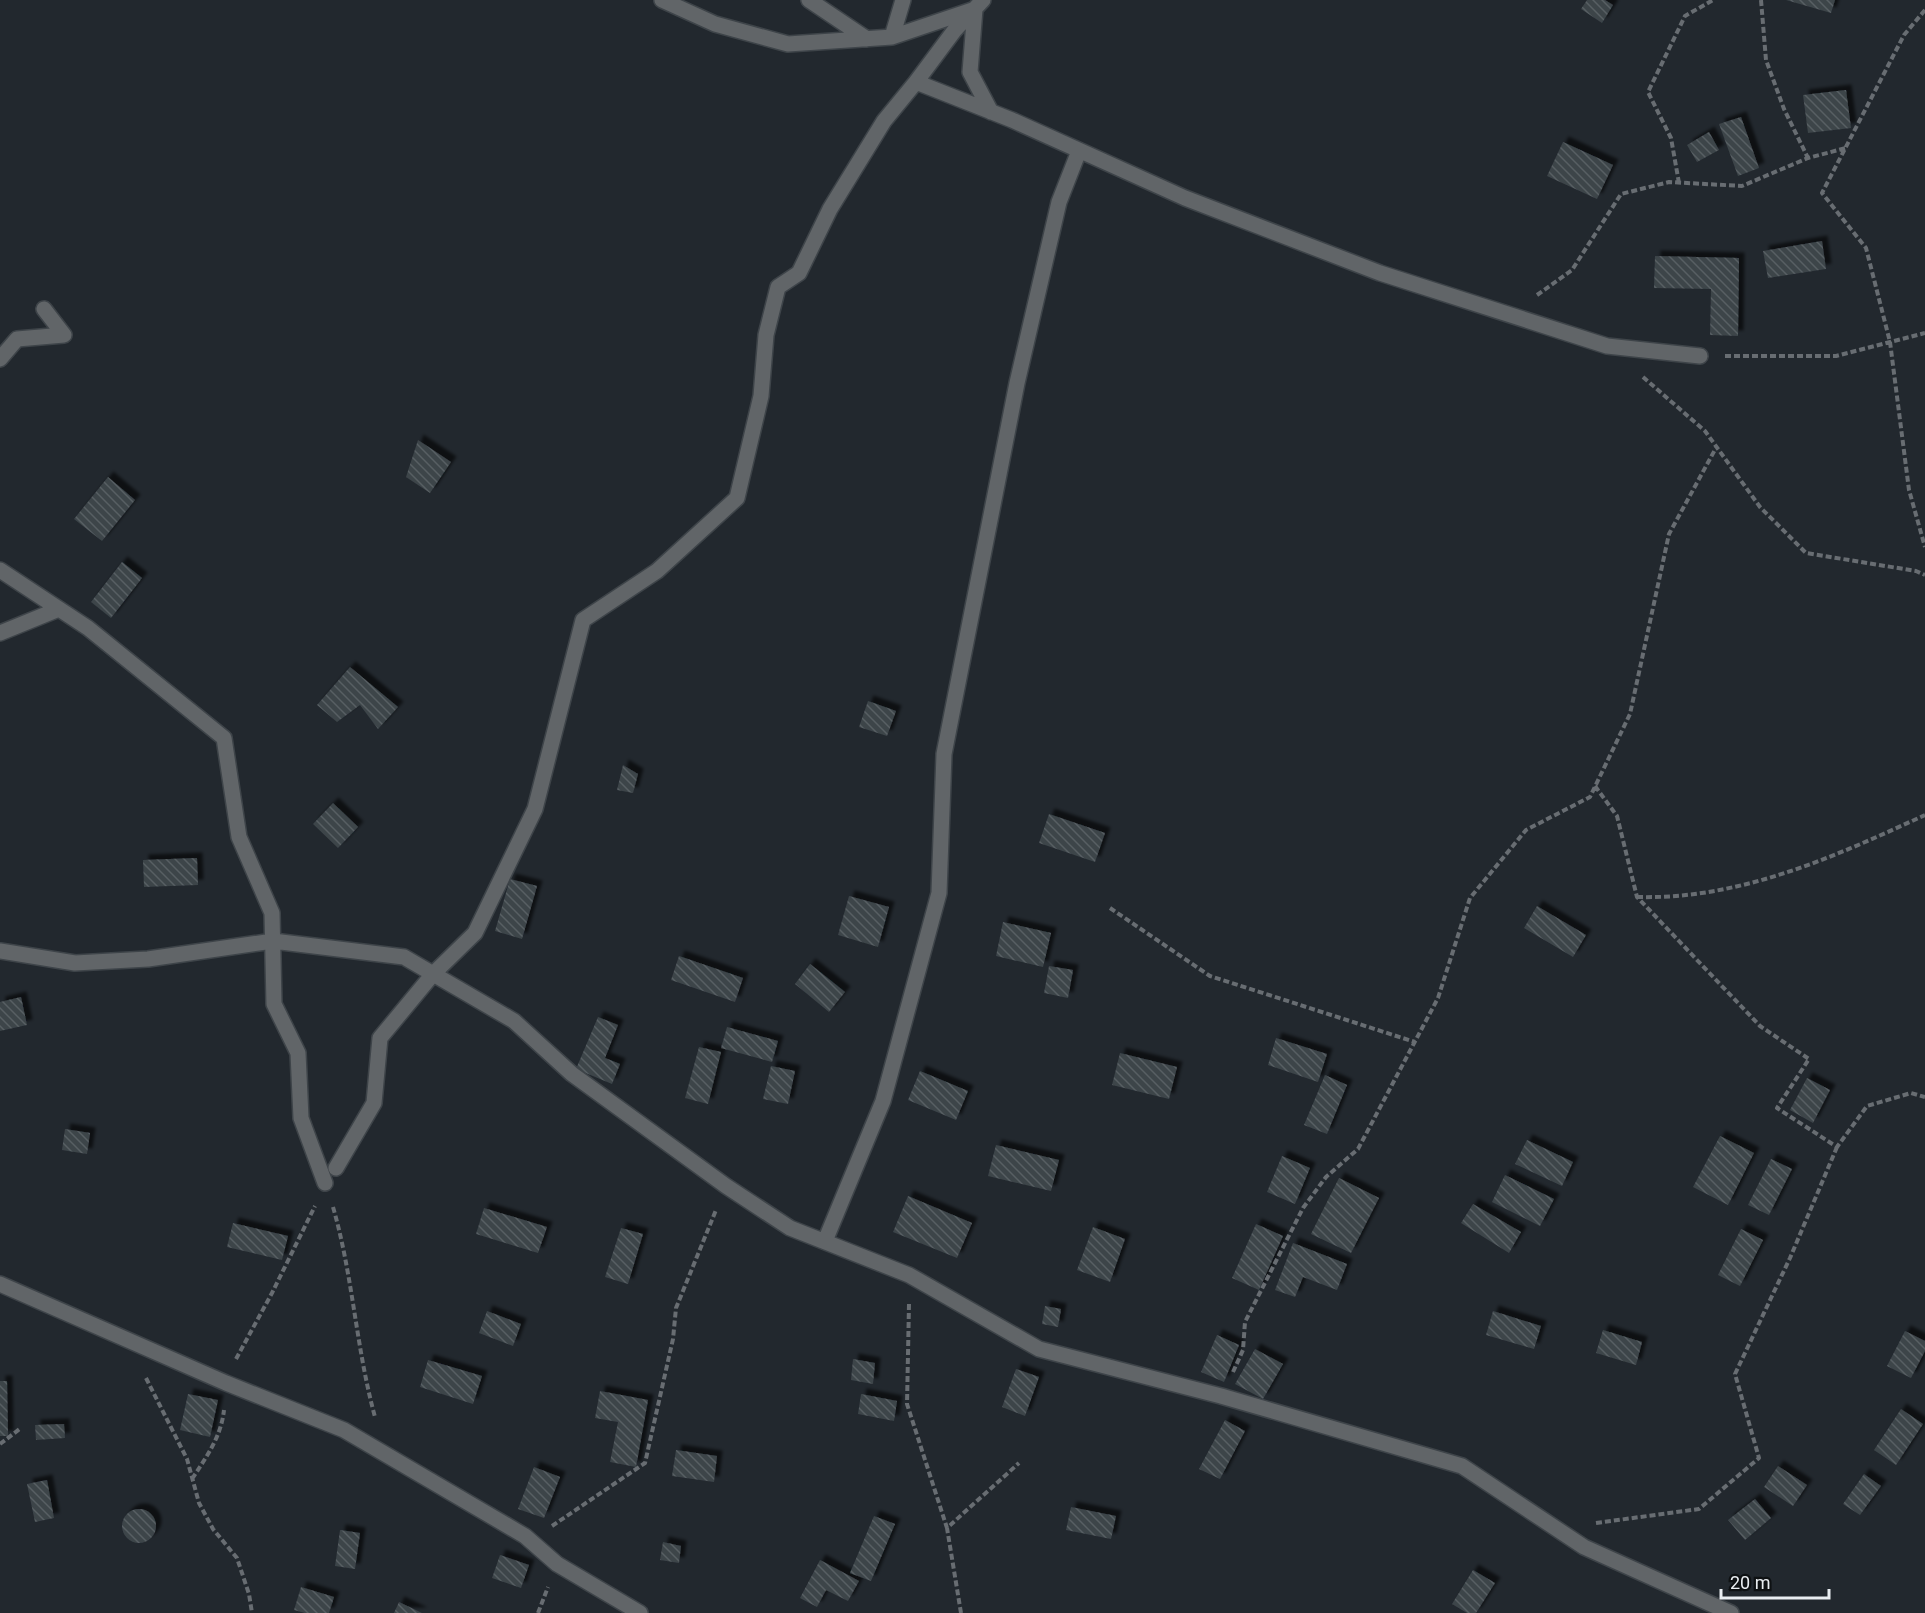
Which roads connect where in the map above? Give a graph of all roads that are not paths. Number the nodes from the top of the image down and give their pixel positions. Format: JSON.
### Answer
{"nodes":[{"id":1,"x":662,"y":0,"type":"edge"},
{"id":2,"x":809,"y":0,"type":"edge"},
{"id":3,"x":903,"y":0,"type":"edge"},
{"id":4,"x":979,"y":4,"type":"edge"},
{"id":5,"x":892,"y":38,"type":"junction"},
{"id":6,"x":867,"y":39,"type":"junction"},
{"id":7,"x":916,"y":82,"type":"junction"},
{"id":8,"x":991,"y":112,"type":"junction"},
{"id":9,"x":1079,"y":150,"type":"junction"},
{"id":10,"x":44,"y":309,"type":"dead end"},
{"id":11,"x":1700,"y":356,"type":"road end"},
{"id":12,"x":0,"y":359,"type":"edge"},
{"id":13,"x":0,"y":570,"type":"edge"},
{"id":14,"x":59,"y":609,"type":"junction"},
{"id":15,"x":0,"y":633,"type":"edge"},
{"id":16,"x":273,"y":941,"type":"junction"},
{"id":17,"x":0,"y":951,"type":"edge"},
{"id":18,"x":433,"y":974,"type":"junction"},
{"id":19,"x":336,"y":1168,"type":"dead end"},
{"id":20,"x":325,"y":1183,"type":"road end"},
{"id":21,"x":825,"y":1241,"type":"junction"},
{"id":22,"x":0,"y":1284,"type":"edge"},
{"id":23,"x":640,"y":1613,"type":"edge"},
{"id":24,"x":1731,"y":1613,"type":"edge"}],
"edges":[{"from":1,"to":6,"type":"street"},
{"from":2,"to":6,"type":"street"},
{"from":3,"to":5,"type":"street"},
{"from":4,"to":5,"type":"street"},
{"from":4,"to":7,"type":"street"},
{"from":4,"to":8,"type":"street"},
{"from":5,"to":6,"type":"street"},
{"from":7,"to":8,"type":"street"},
{"from":7,"to":18,"type":"street"},
{"from":8,"to":9,"type":"street"},
{"from":9,"to":11,"type":"street"},
{"from":9,"to":21,"type":"street"},
{"from":10,"to":12,"type":"street"},
{"from":13,"to":14,"type":"street"},
{"from":14,"to":15,"type":"street"},
{"from":14,"to":16,"type":"street"},
{"from":16,"to":17,"type":"street"},
{"from":16,"to":18,"type":"street"},
{"from":16,"to":20,"type":"street"},
{"from":18,"to":19,"type":"street"},
{"from":18,"to":21,"type":"street"},
{"from":21,"to":24,"type":"street"},
{"from":22,"to":23,"type":"street"}]}
